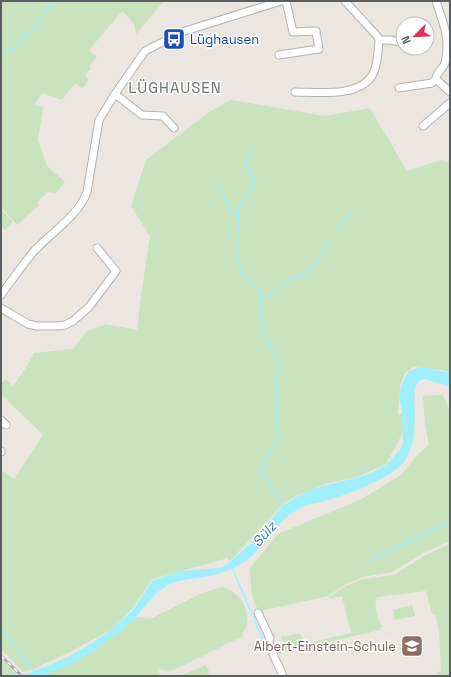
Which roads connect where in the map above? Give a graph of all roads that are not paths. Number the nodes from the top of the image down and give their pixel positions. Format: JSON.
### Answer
{"nodes":[{"id":1,"x":281,"y":1,"type":"edge"},
{"id":2,"x":286,"y":1,"type":"edge"},
{"id":3,"x":345,"y":1,"type":"edge"},
{"id":4,"x":436,"y":1,"type":"edge"},
{"id":5,"x":379,"y":40,"type":"junction"},
{"id":6,"x":395,"y":41,"type":"edge"},
{"id":7,"x":279,"y":55,"type":"dead end"},
{"id":8,"x":436,"y":79,"type":"junction"},
{"id":9,"x":399,"y":88,"type":"dead end"},
{"id":10,"x":294,"y":92,"type":"dead end"},
{"id":11,"x":450,"y":92,"type":"edge"},
{"id":12,"x":115,"y":94,"type":"junction"},
{"id":13,"x":450,"y":103,"type":"edge"},
{"id":14,"x":423,"y":126,"type":"dead end"},
{"id":15,"x":174,"y":128,"type":"dead end"},
{"id":16,"x":97,"y":248,"type":"dead end"},
{"id":17,"x":1,"y":295,"type":"edge"},
{"id":18,"x":1,"y":308,"type":"edge"},
{"id":19,"x":258,"y":613,"type":"dead end"},
{"id":20,"x":283,"y":676,"type":"edge"}],
"edges":[{"from":1,"to":12,"type":"street"},
{"from":2,"to":7,"type":"street"},
{"from":3,"to":5,"type":"street"},
{"from":4,"to":8,"type":"street"},
{"from":5,"to":6,"type":"street"},
{"from":5,"to":10,"type":"street"},
{"from":8,"to":9,"type":"street"},
{"from":8,"to":11,"type":"street"},
{"from":12,"to":15,"type":"street"},
{"from":12,"to":17,"type":"street"},
{"from":13,"to":14,"type":"street"},
{"from":16,"to":18,"type":"street"},
{"from":19,"to":20,"type":"street"}]}
